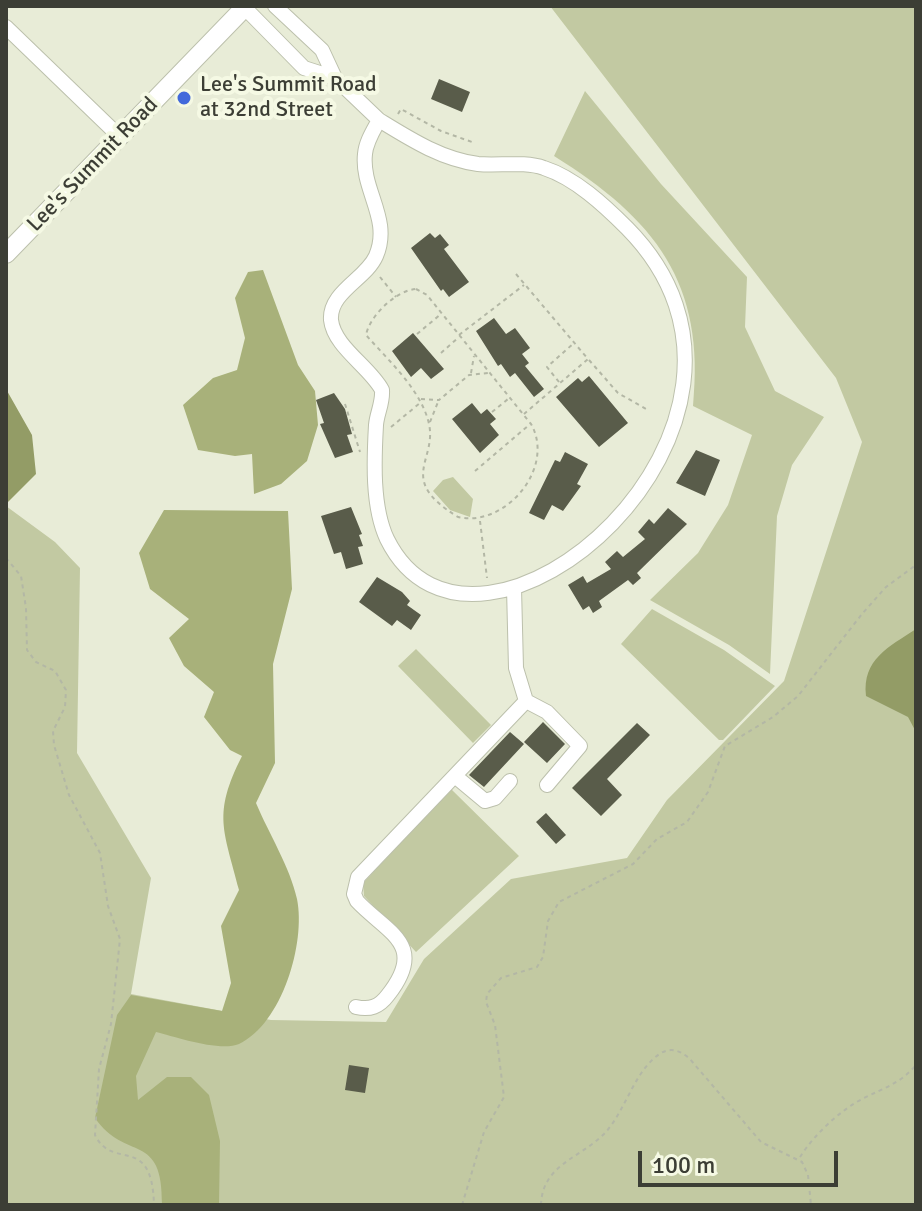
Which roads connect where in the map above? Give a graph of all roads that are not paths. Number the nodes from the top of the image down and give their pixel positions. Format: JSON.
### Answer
{"nodes":[{"id":1,"x":244,"y":6,"type":"edge"},
{"id":2,"x":275,"y":6,"type":"edge"},
{"id":3,"x":6,"y":27,"type":"edge"},
{"id":4,"x":335,"y":78,"type":"junction"},
{"id":5,"x":385,"y":123,"type":"junction"},
{"id":6,"x":120,"y":137,"type":"junction"},
{"id":7,"x":6,"y":254,"type":"edge"},
{"id":8,"x":514,"y":588,"type":"junction"},
{"id":9,"x":526,"y":701,"type":"junction"},
{"id":10,"x":455,"y":776,"type":"junction"},
{"id":11,"x":510,"y":781,"type":"dead end"},
{"id":12,"x":547,"y":785,"type":"dead end"},
{"id":13,"x":356,"y":1007,"type":"dead end"}],
"edges":[{"from":1,"to":4,"type":"street"},
{"from":1,"to":6,"type":"main road","name":"Lee's Summit Road"},
{"from":2,"to":4,"type":"street"},
{"from":3,"to":6,"type":"street"},
{"from":4,"to":5,"type":"street"},
{"from":5,"to":8,"type":"street"},
{"from":5,"to":8,"type":"street"},
{"from":6,"to":7,"type":"main road","name":"Lee's Summit Road"},
{"from":8,"to":9,"type":"street"},
{"from":9,"to":10,"type":"street"},
{"from":9,"to":12,"type":"street"},
{"from":10,"to":11,"type":"street"},
{"from":10,"to":13,"type":"street"}]}
